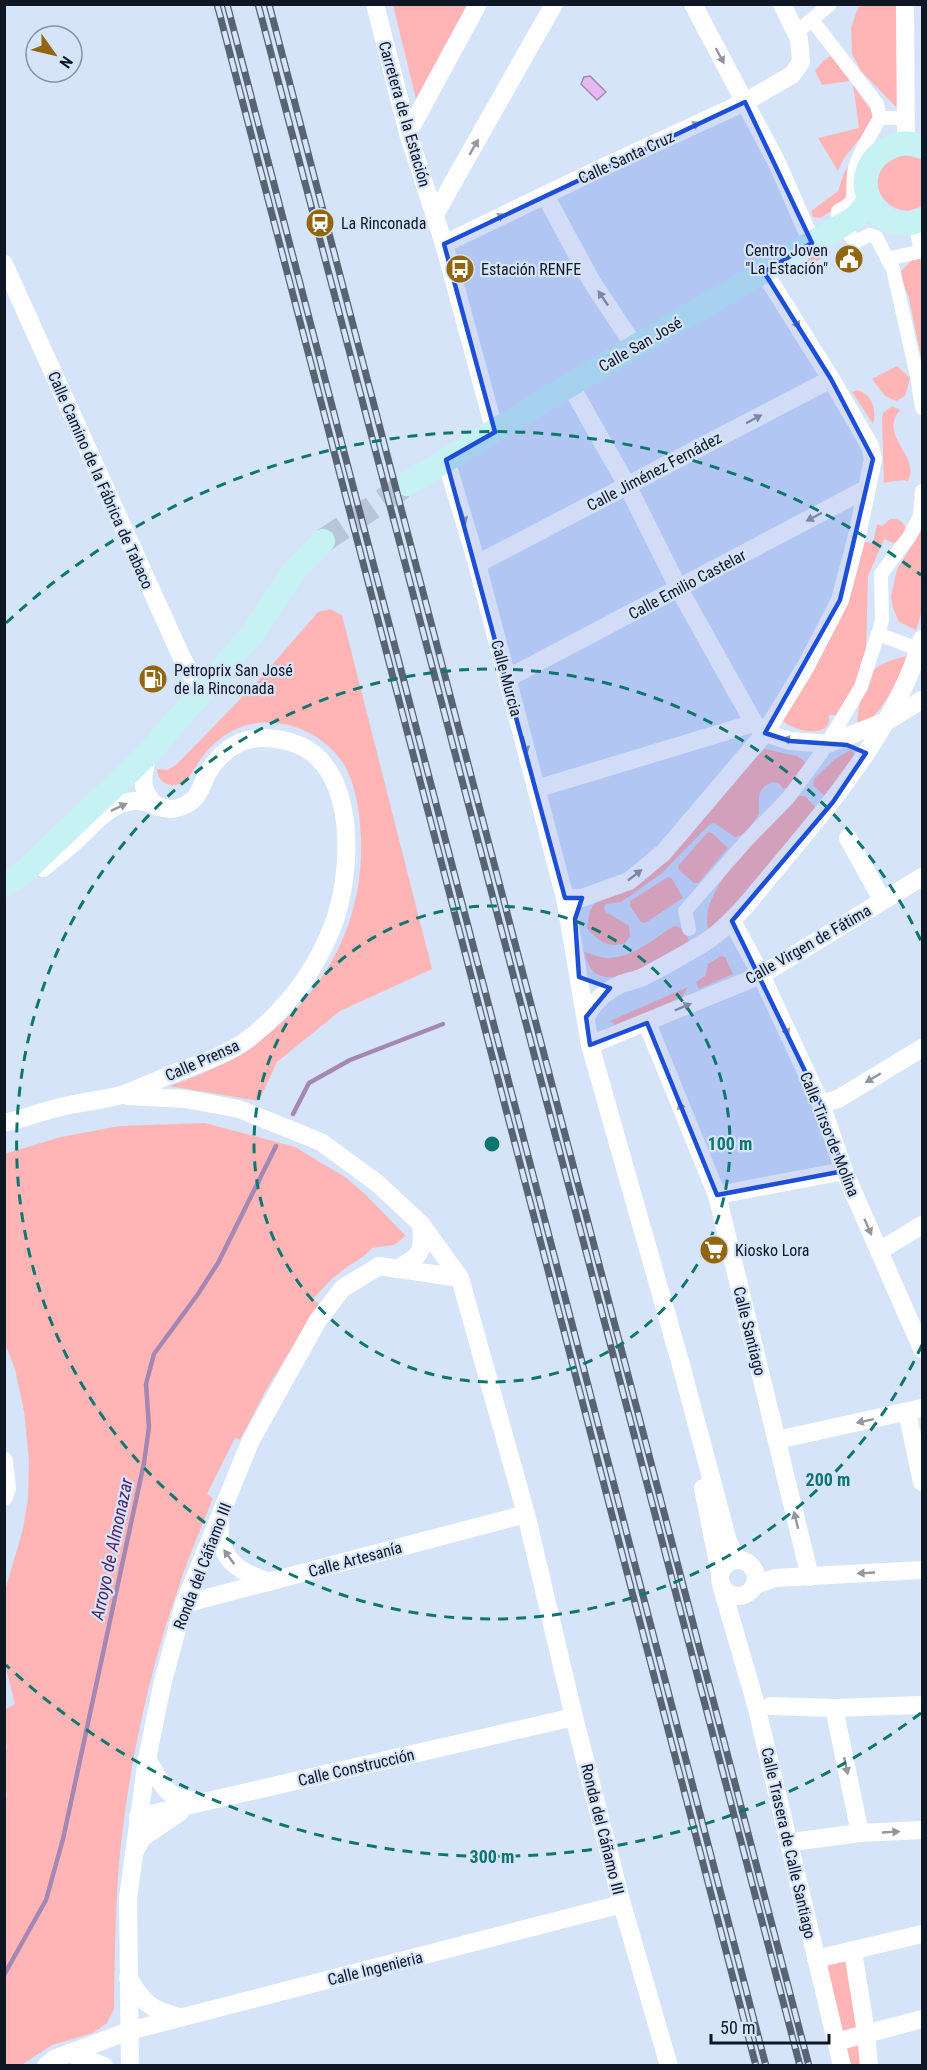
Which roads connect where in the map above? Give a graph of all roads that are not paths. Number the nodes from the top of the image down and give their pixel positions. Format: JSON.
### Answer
{"nodes":[{"id":1,"x":375,"y":4,"type":"edge"},
{"id":2,"x":478,"y":4,"type":"edge"},
{"id":3,"x":554,"y":4,"type":"edge"},
{"id":4,"x":693,"y":4,"type":"edge"},
{"id":5,"x":782,"y":4,"type":"edge"},
{"id":6,"x":830,"y":4,"type":"edge"},
{"id":7,"x":905,"y":4,"type":"edge"},
{"id":8,"x":745,"y":102,"type":"junction"},
{"id":9,"x":880,"y":118,"type":"junction"},
{"id":10,"x":898,"y":118,"type":"dead end"},
{"id":11,"x":408,"y":133,"type":"junction"},
{"id":12,"x":914,"y":145,"type":"edge"},
{"id":13,"x":545,"y":195,"type":"junction"},
{"id":14,"x":869,"y":201,"type":"junction"},
{"id":15,"x":838,"y":214,"type":"dead end"},
{"id":16,"x":434,"y":216,"type":"junction"},
{"id":17,"x":920,"y":220,"type":"edge"},
{"id":18,"x":845,"y":228,"type":"dead end"},
{"id":19,"x":812,"y":243,"type":"junction"},
{"id":20,"x":444,"y":244,"type":"junction"},
{"id":21,"x":920,"y":249,"type":"edge"},
{"id":22,"x":887,"y":259,"type":"junction"},
{"id":23,"x":4,"y":264,"type":"edge"},
{"id":24,"x":764,"y":272,"type":"junction"},
{"id":25,"x":635,"y":347,"type":"junction"},
{"id":26,"x":831,"y":379,"type":"junction"},
{"id":27,"x":570,"y":385,"type":"junction"},
{"id":28,"x":922,"y":408,"type":"edge"},
{"id":29,"x":495,"y":432,"type":"junction"},
{"id":30,"x":446,"y":460,"type":"junction"},
{"id":31,"x":407,"y":484,"type":"tunnel mouth"},
{"id":32,"x":627,"y":485,"type":"junction"},
{"id":33,"x":866,"y":489,"type":"junction"},
{"id":34,"x":922,"y":491,"type":"edge"},
{"id":35,"x":921,"y":516,"type":"edge"},
{"id":36,"x":323,"y":541,"type":"tunnel mouth"},
{"id":37,"x":477,"y":564,"type":"junction"},
{"id":38,"x":679,"y":589,"type":"junction"},
{"id":39,"x":878,"y":634,"type":"junction"},
{"id":40,"x":916,"y":643,"type":"edge"},
{"id":41,"x":910,"y":672,"type":"junction"},
{"id":42,"x":508,"y":678,"type":"junction"},
{"id":43,"x":922,"y":691,"type":"edge"},
{"id":44,"x":202,"y":693,"type":"junction"},
{"id":45,"x":922,"y":700,"type":"edge"},
{"id":46,"x":887,"y":721,"type":"junction"},
{"id":47,"x":760,"y":728,"type":"junction"},
{"id":48,"x":827,"y":744,"type":"junction"},
{"id":49,"x":866,"y":753,"type":"junction"},
{"id":50,"x":147,"y":755,"type":"junction"},
{"id":51,"x":536,"y":789,"type":"junction"},
{"id":52,"x":157,"y":807,"type":"junction"},
{"id":53,"x":848,"y":838,"type":"dead end"},
{"id":54,"x":922,"y":877,"type":"edge"},
{"id":55,"x":4,"y":887,"type":"edge"},
{"id":56,"x":574,"y":898,"type":"junction"},
{"id":57,"x":882,"y":900,"type":"junction"},
{"id":58,"x":732,"y":921,"type":"junction"},
{"id":59,"x":689,"y":929,"type":"dead end"},
{"id":60,"x":761,"y":975,"type":"junction"},
{"id":61,"x":579,"y":977,"type":"junction"},
{"id":62,"x":620,"y":985,"type":"junction"},
{"id":63,"x":586,"y":1017,"type":"junction"},
{"id":64,"x":646,"y":1023,"type":"junction"},
{"id":65,"x":590,"y":1046,"type":"junction"},
{"id":66,"x":922,"y":1048,"type":"edge"},
{"id":67,"x":120,"y":1095,"type":"junction"},
{"id":68,"x":821,"y":1104,"type":"junction"},
{"id":69,"x":4,"y":1123,"type":"edge"},
{"id":70,"x":844,"y":1170,"type":"junction"},
{"id":71,"x":717,"y":1196,"type":"junction"},
{"id":72,"x":421,"y":1224,"type":"junction"},
{"id":73,"x":922,"y":1226,"type":"edge"},
{"id":74,"x":879,"y":1251,"type":"junction"},
{"id":75,"x":396,"y":1269,"type":"junction"},
{"id":76,"x":460,"y":1278,"type":"junction"},
{"id":77,"x":922,"y":1349,"type":"edge"},
{"id":78,"x":681,"y":1365,"type":"junction"},
{"id":79,"x":915,"y":1410,"type":"edge"},
{"id":80,"x":777,"y":1440,"type":"junction"},
{"id":81,"x":4,"y":1461,"type":"edge"},
{"id":82,"x":922,"y":1482,"type":"edge"},
{"id":83,"x":4,"y":1497,"type":"edge"},
{"id":84,"x":222,"y":1512,"type":"junction"},
{"id":85,"x":526,"y":1514,"type":"junction"},
{"id":86,"x":738,"y":1559,"type":"junction"},
{"id":87,"x":922,"y":1570,"type":"edge"},
{"id":88,"x":810,"y":1576,"type":"junction"},
{"id":89,"x":721,"y":1580,"type":"junction"},
{"id":90,"x":269,"y":1582,"type":"junction"},
{"id":91,"x":751,"y":1584,"type":"junction"},
{"id":92,"x":184,"y":1604,"type":"junction"},
{"id":93,"x":733,"y":1621,"type":"junction"},
{"id":94,"x":771,"y":1706,"type":"dead end"},
{"id":95,"x":922,"y":1706,"type":"edge"},
{"id":96,"x":834,"y":1708,"type":"junction"},
{"id":97,"x":574,"y":1717,"type":"junction"},
{"id":98,"x":147,"y":1759,"type":"junction"},
{"id":99,"x":211,"y":1800,"type":"junction"},
{"id":100,"x":138,"y":1817,"type":"junction"},
{"id":101,"x":922,"y":1830,"type":"edge"},
{"id":102,"x":860,"y":1833,"type":"junction"},
{"id":103,"x":800,"y":1841,"type":"dead end"},
{"id":104,"x":133,"y":1854,"type":"junction"},
{"id":105,"x":622,"y":1904,"type":"junction"},
{"id":106,"x":922,"y":1934,"type":"edge"},
{"id":107,"x":853,"y":1952,"type":"junction"},
{"id":108,"x":816,"y":1959,"type":"junction"},
{"id":109,"x":128,"y":1978,"type":"junction"},
{"id":110,"x":182,"y":2018,"type":"junction"},
{"id":111,"x":922,"y":2019,"type":"edge"},
{"id":112,"x":129,"y":2031,"type":"junction"},
{"id":113,"x":866,"y":2033,"type":"junction"},
{"id":114,"x":836,"y":2042,"type":"junction"},
{"id":115,"x":69,"y":2053,"type":"junction"},
{"id":116,"x":46,"y":2066,"type":"edge"},
{"id":117,"x":104,"y":2066,"type":"edge"},
{"id":118,"x":130,"y":2066,"type":"edge"},
{"id":119,"x":669,"y":2066,"type":"edge"},
{"id":120,"x":842,"y":2066,"type":"edge"},
{"id":121,"x":869,"y":2066,"type":"edge"}],
"edges":[{"from":1,"to":11,"type":"street","name":"Carretera de la Estación"},
{"from":2,"to":11,"type":"street"},
{"from":16,"to":3,"type":"street","one_way":true},
{"from":4,"to":8,"type":"street","one_way":true},
{"from":5,"to":8,"type":"street","name":"Calle Santa Cruz"},
{"from":6,"to":9,"type":"street"},
{"from":7,"to":12,"type":"street"},
{"from":13,"to":8,"type":"street","name":"Calle Santa Cruz","one_way":true},
{"from":8,"to":19,"type":"street"},
{"from":9,"to":10,"type":"street"},
{"from":9,"to":15,"type":"street"},
{"from":11,"to":16,"type":"street","name":"Carretera de la Estación"},
{"from":12,"to":14,"type":"main road"},
{"from":20,"to":13,"type":"street","name":"Calle Santa Cruz","one_way":true},
{"from":25,"to":13,"type":"street","one_way":true},
{"from":14,"to":17,"type":"main road"},
{"from":14,"to":19,"type":"main road","name":"Calle San José"},
{"from":16,"to":20,"type":"street","name":"Carretera de la Estación"},
{"from":17,"to":21,"type":"street"},
{"from":18,"to":22,"type":"street"},
{"from":19,"to":24,"type":"main road","name":"Calle San José"},
{"from":20,"to":29,"type":"street","name":"Carretera de la Estación"},
{"from":21,"to":22,"type":"street"},
{"from":22,"to":28,"type":"street"},
{"from":23,"to":44,"type":"street","name":"Calle Camino de la Fábrica de Tabaco"},
{"from":24,"to":25,"type":"main road","name":"Calle San José"},
{"from":24,"to":26,"type":"street","one_way":true},
{"from":25,"to":27,"type":"main road","name":"Calle San José"},
{"from":32,"to":26,"type":"street","name":"Calle Jiménez Fernádez","one_way":true},
{"from":26,"to":33,"type":"street"},
{"from":27,"to":29,"type":"main road","name":"Calle San José"},
{"from":27,"to":32,"type":"street"},
{"from":29,"to":30,"type":"main road","name":"Calle San José"},
{"from":30,"to":31,"type":"main road","name":"Calle San José"},
{"from":30,"to":37,"type":"street","name":"Calle Murcia","one_way":true},
{"from":32,"to":37,"type":"street","name":"Calle Jiménez Fernádez"},
{"from":32,"to":38,"type":"street"},
{"from":33,"to":38,"type":"street","name":"Calle Emilio Castelar","one_way":true},
{"from":33,"to":47,"type":"street"},
{"from":34,"to":35,"type":"street"},
{"from":35,"to":39,"type":"street"},
{"from":36,"to":44,"type":"main road"},
{"from":37,"to":42,"type":"street","name":"Calle Murcia"},
{"from":38,"to":42,"type":"street","name":"Calle Emilio Castelar"},
{"from":38,"to":47,"type":"street"},
{"from":39,"to":40,"type":"street"},
{"from":39,"to":48,"type":"street"},
{"from":40,"to":41,"type":"street"},
{"from":41,"to":43,"type":"street"},
{"from":41,"to":46,"type":"street"},
{"from":42,"to":51,"type":"street","name":"Calle Murcia","one_way":true},
{"from":44,"to":50,"type":"main road"},
{"from":45,"to":46,"type":"street"},
{"from":46,"to":48,"type":"street"},
{"from":46,"to":49,"type":"street"},
{"from":48,"to":47,"type":"street","one_way":true},
{"from":47,"to":51,"type":"street"},
{"from":56,"to":47,"type":"street","one_way":true},
{"from":48,"to":49,"type":"street"},
{"from":48,"to":59,"type":"street"},
{"from":49,"to":58,"type":"street"},
{"from":50,"to":52,"type":"street"},
{"from":50,"to":55,"type":"main road"},
{"from":51,"to":56,"type":"street","name":"Calle Murcia"},
{"from":55,"to":52,"type":"street","name":"Calle Prensa","one_way":true},
{"from":52,"to":67,"type":"street","name":"Calle Prensa"},
{"from":53,"to":57,"type":"street"},
{"from":54,"to":57,"type":"street","name":"Calle Virgen de Fátima"},
{"from":56,"to":61,"type":"street","name":"Calle Murcia"},
{"from":57,"to":60,"type":"street","name":"Calle Virgen de Fátima"},
{"from":58,"to":60,"type":"street","name":"Calle Tirso de Molina"},
{"from":58,"to":62,"type":"street"},
{"from":64,"to":60,"type":"street","name":"Calle Virgen de Fátima","one_way":true},
{"from":60,"to":68,"type":"street","name":"Calle Tirso de Molina","one_way":true},
{"from":61,"to":62,"type":"street"},
{"from":61,"to":63,"type":"street","name":"Calle Trasera de Calle Santiago"},
{"from":62,"to":63,"type":"street"},
{"from":63,"to":65,"type":"street","name":"Calle Trasera de Calle Santiago"},
{"from":64,"to":65,"type":"street","name":"Calle Virgen de Fátima"},
{"from":71,"to":64,"type":"street","name":"Calle Santiago","one_way":true},
{"from":65,"to":78,"type":"street","name":"Calle Trasera de Calle Santiago"},
{"from":66,"to":68,"type":"street","one_way":true},
{"from":67,"to":69,"type":"street","name":"Calle Prensa"},
{"from":67,"to":72,"type":"street","name":"Ronda del Cáñamo III"},
{"from":68,"to":70,"type":"street","name":"Calle Tirso de Molina"},
{"from":70,"to":71,"type":"street"},
{"from":70,"to":74,"type":"street","name":"Calle Tirso de Molina","one_way":true},
{"from":71,"to":80,"type":"street","name":"Calle Santiago"},
{"from":72,"to":75,"type":"street"},
{"from":72,"to":76,"type":"street","name":"Ronda del Cáñamo III"},
{"from":73,"to":74,"type":"street"},
{"from":74,"to":77,"type":"street","name":"Calle Tirso de Molina"},
{"from":75,"to":76,"type":"street","name":"Ronda del Cáñamo III"},
{"from":75,"to":84,"type":"street","name":"Ronda del Cáñamo III"},
{"from":76,"to":85,"type":"street","name":"Ronda del Cáñamo III"},
{"from":78,"to":86,"type":"street","name":"Calle Trasera de Calle Santiago"},
{"from":78,"to":89,"type":"street","name":"Calle Trasera de Calle Santiago"},
{"from":79,"to":80,"type":"street","one_way":true},
{"from":79,"to":82,"type":"street"},
{"from":88,"to":80,"type":"street","name":"Calle Santiago","one_way":true},
{"from":81,"to":83,"type":"street"},
{"from":90,"to":84,"type":"street","one_way":true},
{"from":84,"to":92,"type":"street","name":"Ronda del Cáñamo III"},
{"from":85,"to":90,"type":"street","name":"Calle Artesanía"},
{"from":85,"to":97,"type":"street","name":"Ronda del Cáñamo III"},
{"from":86,"to":89,"type":"street"},
{"from":86,"to":91,"type":"street"},
{"from":87,"to":88,"type":"street","one_way":true},
{"from":88,"to":91,"type":"street"},
{"from":89,"to":91,"type":"street"},
{"from":89,"to":93,"type":"street","name":"Calle Trasera de Calle Santiago"},
{"from":90,"to":92,"type":"street","name":"Calle Artesanía"},
{"from":91,"to":93,"type":"street"},
{"from":92,"to":98,"type":"street","name":"Ronda del Cáñamo III"},
{"from":93,"to":108,"type":"street","name":"Calle Trasera de Calle Santiago"},
{"from":94,"to":96,"type":"street"},
{"from":95,"to":96,"type":"street"},
{"from":96,"to":102,"type":"street","one_way":true},
{"from":97,"to":99,"type":"street","name":"Calle Construcción"},
{"from":97,"to":105,"type":"street","name":"Ronda del Cáñamo III"},
{"from":98,"to":99,"type":"street"},
{"from":98,"to":100,"type":"street","name":"Ronda del Cáñamo III"},
{"from":99,"to":100,"type":"street","name":"Calle Construcción"},
{"from":99,"to":104,"type":"street"},
{"from":100,"to":104,"type":"street","name":"Ronda del Cáñamo III"},
{"from":102,"to":101,"type":"street","one_way":true},
{"from":102,"to":103,"type":"street"},
{"from":104,"to":109,"type":"street","name":"Ronda del Cáñamo III"},
{"from":105,"to":110,"type":"street","name":"Calle Ingenieria"},
{"from":105,"to":119,"type":"street","name":"Ronda del Cáñamo III"},
{"from":106,"to":107,"type":"street"},
{"from":107,"to":108,"type":"street"},
{"from":107,"to":113,"type":"street"},
{"from":108,"to":114,"type":"street","name":"Calle Trasera de Calle Santiago"},
{"from":109,"to":110,"type":"street"},
{"from":109,"to":112,"type":"street","name":"Ronda del Cáñamo III"},
{"from":110,"to":112,"type":"street","name":"Calle Ingenieria"},
{"from":111,"to":113,"type":"street"},
{"from":112,"to":115,"type":"street","name":"Calle Ingenieria"},
{"from":112,"to":118,"type":"street","name":"Ronda del Cáñamo III"},
{"from":113,"to":114,"type":"street"},
{"from":113,"to":121,"type":"street"},
{"from":114,"to":120,"type":"street","name":"Calle Trasera de Calle Santiago"},
{"from":115,"to":116,"type":"street","name":"Calle Ingenieria"},
{"from":115,"to":117,"type":"street"}]}
